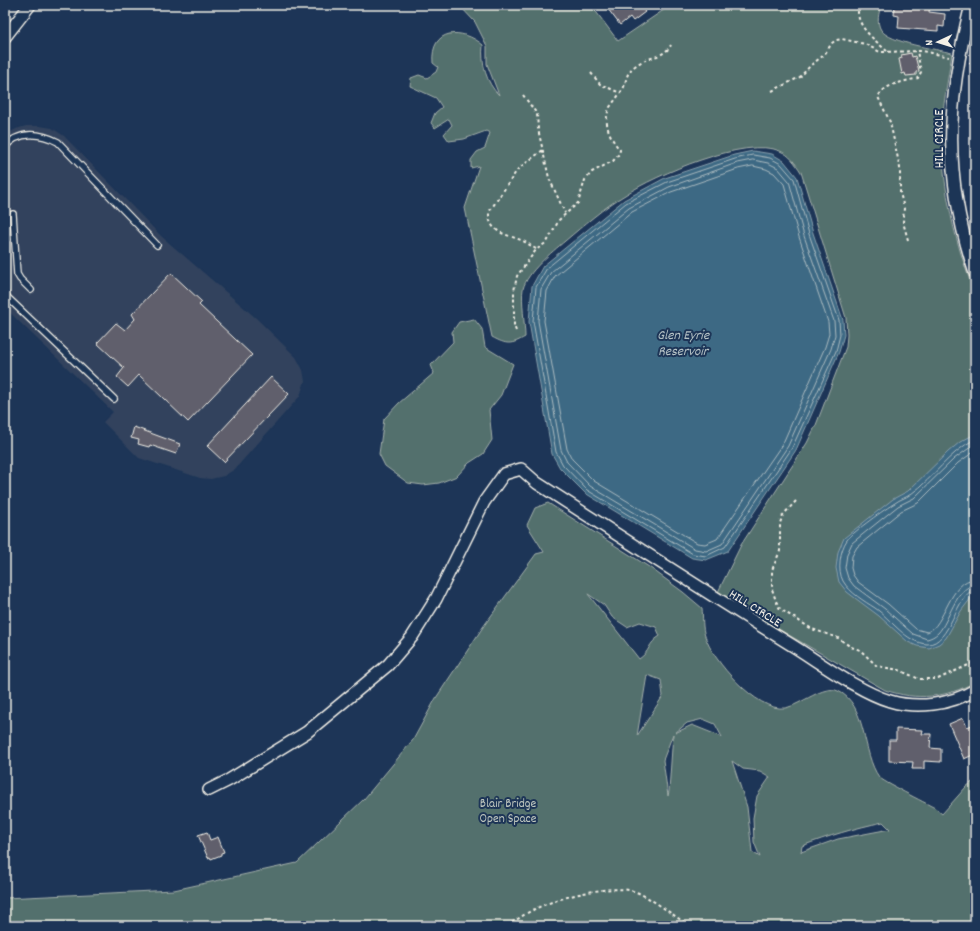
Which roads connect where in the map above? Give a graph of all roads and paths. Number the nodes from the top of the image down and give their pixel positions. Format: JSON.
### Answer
{"nodes":[{"id":1,"x":30,"y":5,"type":"edge"},
{"id":2,"x":859,"y":5,"type":"edge"},
{"id":3,"x":971,"y":5,"type":"edge"},
{"id":4,"x":5,"y":37,"type":"edge"},
{"id":5,"x":671,"y":45,"type":"dead end"},
{"id":6,"x":917,"y":51,"type":"junction"},
{"id":7,"x":888,"y":52,"type":"junction"},
{"id":8,"x":958,"y":59,"type":"junction"},
{"id":9,"x":975,"y":64,"type":"edge"},
{"id":10,"x":591,"y":73,"type":"dead end"},
{"id":11,"x":772,"y":91,"type":"dead end"},
{"id":12,"x":620,"y":93,"type":"junction"},
{"id":13,"x":523,"y":95,"type":"dead end"},
{"id":14,"x":5,"y":147,"type":"edge"},
{"id":15,"x":543,"y":150,"type":"junction"},
{"id":16,"x":565,"y":213,"type":"junction"},
{"id":17,"x":13,"y":214,"type":"dead end"},
{"id":18,"x":908,"y":240,"type":"dead end"},
{"id":19,"x":157,"y":245,"type":"dead end"},
{"id":20,"x":536,"y":250,"type":"junction"},
{"id":21,"x":975,"y":273,"type":"edge"},
{"id":22,"x":31,"y":290,"type":"dead end"},
{"id":23,"x":5,"y":293,"type":"edge"},
{"id":24,"x":516,"y":331,"type":"dead end"},
{"id":25,"x":114,"y":399,"type":"dead end"},
{"id":26,"x":796,"y":501,"type":"dead end"},
{"id":27,"x":975,"y":662,"type":"edge"},
{"id":28,"x":975,"y":690,"type":"edge"},
{"id":29,"x":209,"y":790,"type":"dead end"},
{"id":30,"x":975,"y":922,"type":"edge"},
{"id":31,"x":506,"y":926,"type":"edge"},
{"id":32,"x":690,"y":926,"type":"edge"},
{"id":33,"x":968,"y":926,"type":"edge"}],
"edges":[{"from":1,"to":4,"type":"street"},
{"from":2,"to":7,"type":"path"},
{"from":3,"to":8,"type":"street","name":"HILL CIRCLE"},
{"from":5,"to":12,"type":"path"},
{"from":6,"to":7,"type":"path"},
{"from":6,"to":8,"type":"path"},
{"from":6,"to":18,"type":"path"},
{"from":7,"to":11,"type":"path"},
{"from":8,"to":9,"type":"path"},
{"from":8,"to":21,"type":"street","name":"HILL CIRCLE"},
{"from":10,"to":12,"type":"path"},
{"from":12,"to":16,"type":"path"},
{"from":13,"to":15,"type":"path"},
{"from":14,"to":19,"type":"lane"},
{"from":15,"to":16,"type":"path"},
{"from":15,"to":20,"type":"path"},
{"from":16,"to":20,"type":"path"},
{"from":17,"to":22,"type":"lane"},
{"from":20,"to":24,"type":"path"},
{"from":23,"to":25,"type":"lane"},
{"from":26,"to":27,"type":"path"},
{"from":28,"to":29,"type":"street","name":"HILL CIRCLE"},
{"from":30,"to":33,"type":"path"},
{"from":31,"to":32,"type":"path"}]}
